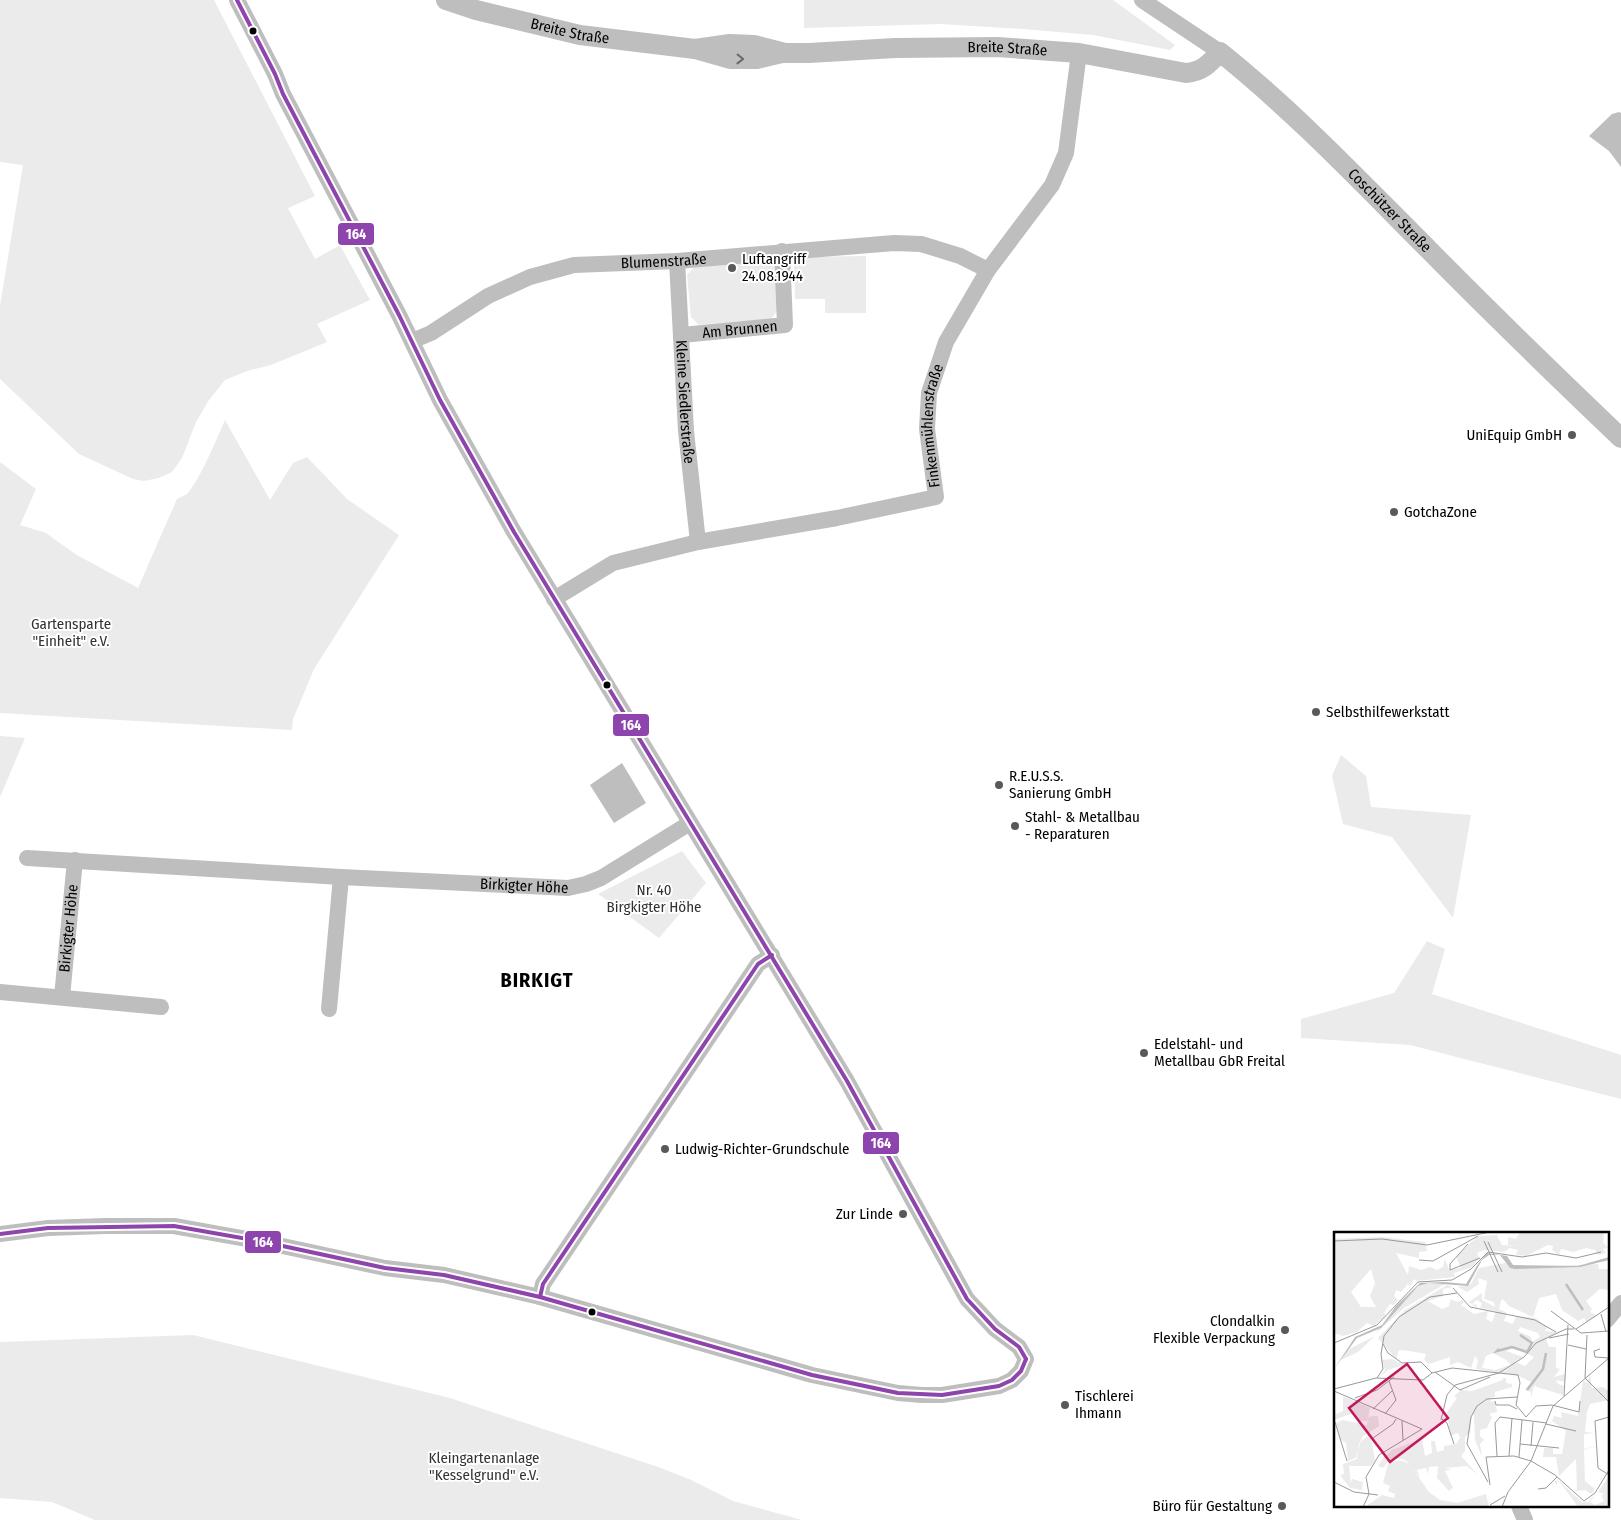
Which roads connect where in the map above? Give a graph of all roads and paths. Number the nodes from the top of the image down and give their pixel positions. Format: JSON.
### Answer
{"nodes":[{"id":1,"x":237,"y":0,"type":"edge"},
{"id":2,"x":446,"y":0,"type":"edge"},
{"id":3,"x":1142,"y":0,"type":"edge"},
{"id":4,"x":1220,"y":52,"type":"junction"},
{"id":5,"x":1079,"y":54,"type":"junction"},
{"id":6,"x":782,"y":251,"type":"junction"},
{"id":7,"x":677,"y":261,"type":"junction"},
{"id":8,"x":988,"y":270,"type":"junction"},
{"id":9,"x":682,"y":335,"type":"junction"},
{"id":10,"x":412,"y":341,"type":"junction"},
{"id":11,"x":1621,"y":438,"type":"edge"},
{"id":12,"x":698,"y":542,"type":"junction"},
{"id":13,"x":554,"y":599,"type":"junction"},
{"id":14,"x":690,"y":823,"type":"junction"},
{"id":15,"x":28,"y":858,"type":"dead end"},
{"id":16,"x":75,"y":860,"type":"junction"},
{"id":17,"x":341,"y":877,"type":"junction"},
{"id":18,"x":772,"y":955,"type":"junction"},
{"id":19,"x":0,"y":992,"type":"edge"},
{"id":20,"x":62,"y":997,"type":"junction"},
{"id":21,"x":161,"y":1006,"type":"dead end"},
{"id":22,"x":329,"y":1009,"type":"dead end"},
{"id":23,"x":0,"y":1234,"type":"edge"},
{"id":24,"x":540,"y":1297,"type":"junction"},
{"id":25,"x":1621,"y":1303,"type":"edge"},
{"id":26,"x":1608,"y":1319,"type":"edge"},
{"id":27,"x":1521,"y":1508,"type":"edge"},
{"id":28,"x":1525,"y":1520,"type":"edge"}],
"edges":[{"from":1,"to":10,"type":"street"},
{"from":2,"to":5,"type":"street","name":"Breite Straße"},
{"from":3,"to":4,"type":"street","name":"Coschützer Straße"},
{"from":4,"to":5,"type":"street","name":"Breite Straße"},
{"from":4,"to":11,"type":"street","name":"Coschützer Straße"},
{"from":5,"to":8,"type":"street","name":"Finkenmühlenstraße"},
{"from":6,"to":7,"type":"street","name":"Blumenstraße"},
{"from":6,"to":8,"type":"street","name":"Blumenstraße"},
{"from":6,"to":9,"type":"street","name":"Am Brunnen"},
{"from":7,"to":9,"type":"street","name":"Kleine Siedlerstraße"},
{"from":7,"to":10,"type":"street","name":"Blumenstraße"},
{"from":8,"to":12,"type":"street","name":"Finkenmühlenstraße"},
{"from":9,"to":12,"type":"street","name":"Kleine Siedlerstraße"},
{"from":10,"to":13,"type":"street"},
{"from":12,"to":13,"type":"street","name":"Finkenmühlenstraße"},
{"from":13,"to":14,"type":"street"},
{"from":14,"to":17,"type":"street","name":"Birkigter Höhe"},
{"from":14,"to":18,"type":"street"},
{"from":15,"to":16,"type":"street","name":"Birkigter Höhe"},
{"from":16,"to":17,"type":"street","name":"Birkigter Höhe"},
{"from":16,"to":20,"type":"street","name":"Birkigter Höhe"},
{"from":17,"to":22,"type":"street"},
{"from":18,"to":24,"type":"street"},
{"from":18,"to":24,"type":"street"},
{"from":19,"to":20,"type":"street"},
{"from":20,"to":21,"type":"street"},
{"from":23,"to":24,"type":"street"},
{"from":25,"to":26,"type":"street"},
{"from":27,"to":28,"type":"street"}]}
